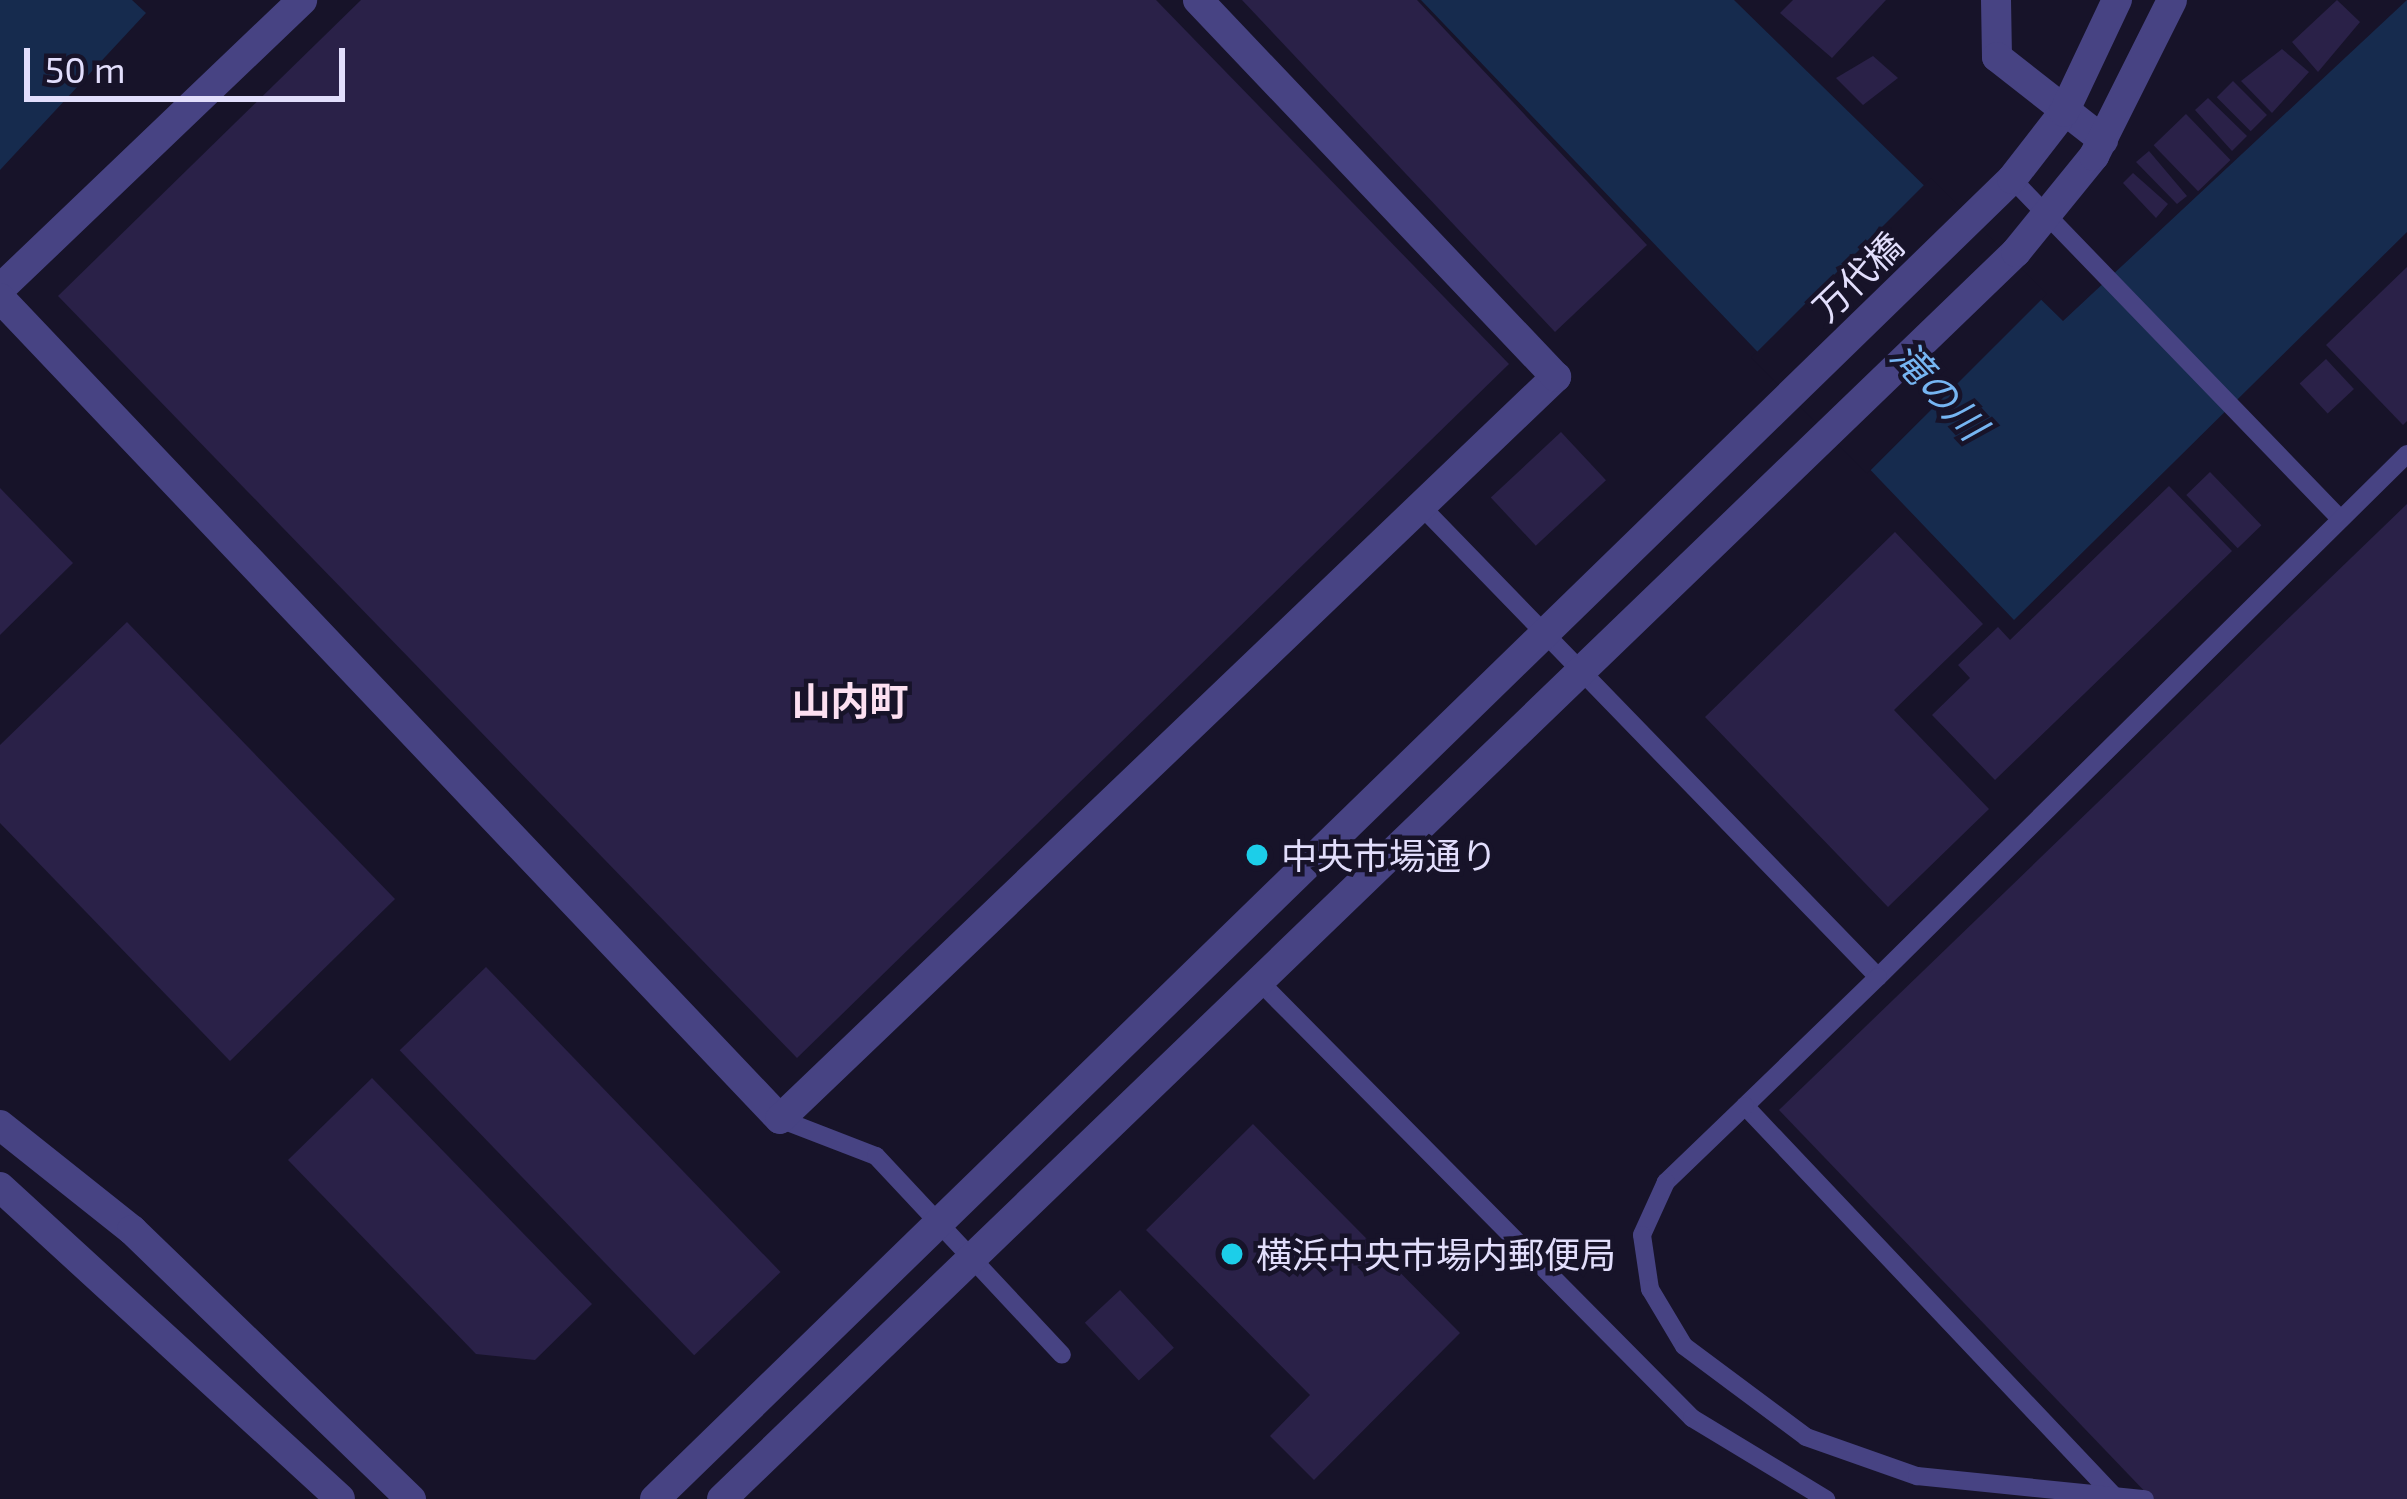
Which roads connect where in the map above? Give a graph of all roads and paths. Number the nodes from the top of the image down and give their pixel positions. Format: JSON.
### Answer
{"nodes":[{"id":1,"x":302,"y":0,"type":"edge"},
{"id":2,"x":1198,"y":0,"type":"edge"},
{"id":3,"x":1996,"y":0,"type":"edge"},
{"id":4,"x":2116,"y":0,"type":"edge"},
{"id":5,"x":2172,"y":0,"type":"edge"},
{"id":6,"x":2064,"y":112,"type":"junction"},
{"id":7,"x":2103,"y":140,"type":"junction"},
{"id":8,"x":2012,"y":179,"type":"junction"},
{"id":9,"x":2048,"y":217,"type":"junction"},
{"id":10,"x":0,"y":289,"type":"edge"},
{"id":11,"x":0,"y":298,"type":"edge"},
{"id":12,"x":2407,"y":454,"type":"edge"},
{"id":13,"x":1421,"y":506,"type":"junction"},
{"id":14,"x":2339,"y":518,"type":"junction"},
{"id":15,"x":1544,"y":634,"type":"junction"},
{"id":16,"x":1580,"y":673,"type":"junction"},
{"id":17,"x":1878,"y":977,"type":"junction"},
{"id":18,"x":1260,"y":982,"type":"junction"},
{"id":19,"x":1745,"y":1106,"type":"junction"},
{"id":20,"x":780,"y":1119,"type":"junction"},
{"id":21,"x":0,"y":1125,"type":"edge"},
{"id":22,"x":0,"y":1187,"type":"edge"},
{"id":23,"x":938,"y":1222,"type":"junction"},
{"id":24,"x":972,"y":1258,"type":"junction"},
{"id":25,"x":1062,"y":1354,"type":"dead end"},
{"id":26,"x":340,"y":1499,"type":"edge"},
{"id":27,"x":411,"y":1499,"type":"edge"},
{"id":28,"x":655,"y":1499,"type":"edge"},
{"id":29,"x":722,"y":1499,"type":"edge"},
{"id":30,"x":1826,"y":1499,"type":"edge"},
{"id":31,"x":2117,"y":1499,"type":"edge"},
{"id":32,"x":2145,"y":1499,"type":"edge"}],
"edges":[{"from":1,"to":10,"type":"street"},
{"from":2,"to":13,"type":"street"},
{"from":3,"to":6,"type":"street"},
{"from":4,"to":6,"type":"street"},
{"from":5,"to":7,"type":"street"},
{"from":6,"to":7,"type":"street"},
{"from":6,"to":8,"type":"street"},
{"from":7,"to":9,"type":"street"},
{"from":8,"to":9,"type":"lane"},
{"from":8,"to":15,"type":"street","name":"万代橋"},
{"from":9,"to":14,"type":"lane"},
{"from":9,"to":16,"type":"street"},
{"from":11,"to":20,"type":"street"},
{"from":12,"to":14,"type":"lane"},
{"from":13,"to":15,"type":"lane"},
{"from":13,"to":20,"type":"street"},
{"from":14,"to":17,"type":"lane"},
{"from":15,"to":16,"type":"lane"},
{"from":15,"to":23,"type":"street"},
{"from":16,"to":17,"type":"lane"},
{"from":16,"to":18,"type":"street"},
{"from":17,"to":19,"type":"lane"},
{"from":18,"to":24,"type":"street"},
{"from":18,"to":30,"type":"lane"},
{"from":19,"to":31,"type":"lane"},
{"from":19,"to":32,"type":"lane","bridge":true},
{"from":20,"to":23,"type":"lane"},
{"from":21,"to":27,"type":"street"},
{"from":22,"to":26,"type":"street"},
{"from":23,"to":24,"type":"lane"},
{"from":23,"to":28,"type":"street"},
{"from":24,"to":25,"type":"lane"},
{"from":24,"to":29,"type":"street"}]}
